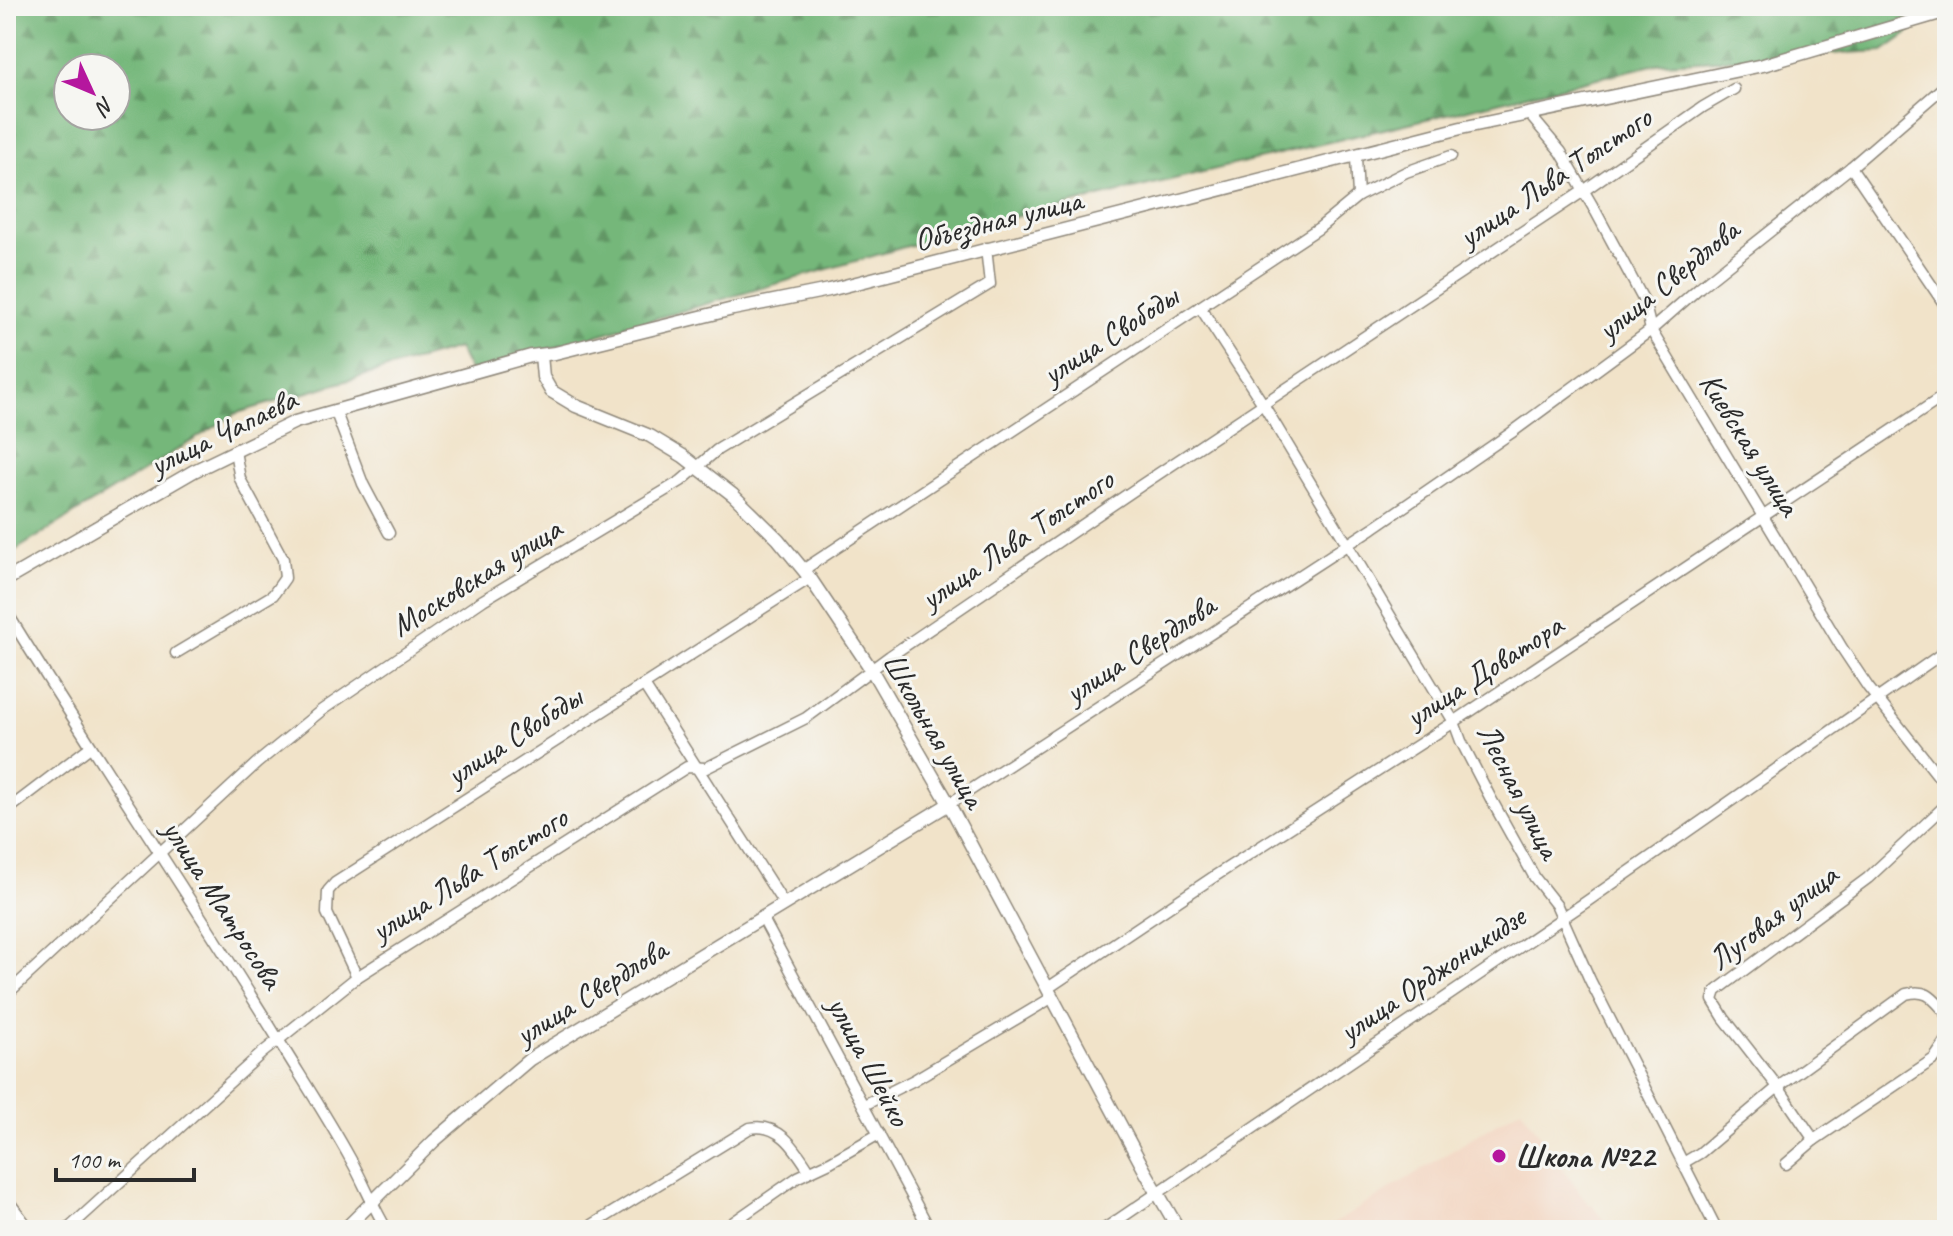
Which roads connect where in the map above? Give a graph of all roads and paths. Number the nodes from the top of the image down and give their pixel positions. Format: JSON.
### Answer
{"nodes":[{"id":1,"x":1947,"y":11,"type":"edge"},
{"id":2,"x":1947,"y":84,"type":"edge"},
{"id":3,"x":1734,"y":89,"type":"dead end"},
{"id":4,"x":1530,"y":115,"type":"junction"},
{"id":5,"x":1451,"y":156,"type":"dead end"},
{"id":6,"x":1356,"y":157,"type":"junction"},
{"id":7,"x":1851,"y":167,"type":"junction"},
{"id":8,"x":1582,"y":192,"type":"junction"},
{"id":9,"x":1358,"y":196,"type":"junction"},
{"id":10,"x":986,"y":248,"type":"junction"},
{"id":11,"x":1200,"y":307,"type":"junction"},
{"id":12,"x":1947,"y":308,"type":"edge"},
{"id":13,"x":1651,"y":330,"type":"junction"},
{"id":14,"x":541,"y":355,"type":"junction"},
{"id":15,"x":479,"y":371,"type":"joint"},
{"id":16,"x":1947,"y":394,"type":"edge"},
{"id":17,"x":1263,"y":404,"type":"junction"},
{"id":18,"x":335,"y":410,"type":"junction"},
{"id":19,"x":235,"y":451,"type":"junction"},
{"id":20,"x":698,"y":467,"type":"junction"},
{"id":21,"x":1763,"y":517,"type":"junction"},
{"id":22,"x":389,"y":533,"type":"dead end"},
{"id":23,"x":1347,"y":545,"type":"junction"},
{"id":24,"x":806,"y":574,"type":"junction"},
{"id":25,"x":6,"y":580,"type":"edge"},
{"id":26,"x":6,"y":611,"type":"edge"},
{"id":27,"x":1947,"y":650,"type":"edge"},
{"id":28,"x":176,"y":653,"type":"dead end"},
{"id":29,"x":871,"y":669,"type":"junction"},
{"id":30,"x":644,"y":685,"type":"junction"},
{"id":31,"x":1877,"y":699,"type":"junction"},
{"id":32,"x":1454,"y":722,"type":"junction"},
{"id":33,"x":90,"y":747,"type":"junction"},
{"id":34,"x":694,"y":767,"type":"junction"},
{"id":35,"x":1947,"y":787,"type":"edge"},
{"id":36,"x":949,"y":804,"type":"junction"},
{"id":37,"x":1947,"y":804,"type":"edge"},
{"id":38,"x":6,"y":811,"type":"edge"},
{"id":39,"x":159,"y":853,"type":"junction"},
{"id":40,"x":784,"y":904,"type":"junction"},
{"id":41,"x":762,"y":917,"type":"junction"},
{"id":42,"x":1562,"y":918,"type":"junction"},
{"id":43,"x":357,"y":977,"type":"junction"},
{"id":44,"x":1050,"y":992,"type":"junction"},
{"id":45,"x":6,"y":995,"type":"edge"},
{"id":46,"x":1947,"y":1014,"type":"edge"},
{"id":47,"x":279,"y":1040,"type":"junction"},
{"id":48,"x":1947,"y":1040,"type":"edge"},
{"id":49,"x":1778,"y":1087,"type":"junction"},
{"id":50,"x":864,"y":1105,"type":"junction"},
{"id":51,"x":879,"y":1134,"type":"junction"},
{"id":52,"x":1814,"y":1140,"type":"junction"},
{"id":53,"x":1683,"y":1163,"type":"junction"},
{"id":54,"x":1786,"y":1164,"type":"dead end"},
{"id":55,"x":809,"y":1170,"type":"junction"},
{"id":56,"x":1158,"y":1193,"type":"junction"},
{"id":57,"x":6,"y":1198,"type":"edge"},
{"id":58,"x":370,"y":1203,"type":"junction"},
{"id":59,"x":30,"y":1230,"type":"edge"},
{"id":60,"x":67,"y":1230,"type":"edge"},
{"id":61,"x":344,"y":1230,"type":"edge"},
{"id":62,"x":387,"y":1230,"type":"edge"},
{"id":63,"x":584,"y":1230,"type":"edge"},
{"id":64,"x":722,"y":1230,"type":"edge"},
{"id":65,"x":930,"y":1230,"type":"edge"},
{"id":66,"x":1103,"y":1230,"type":"edge"},
{"id":67,"x":1179,"y":1230,"type":"edge"},
{"id":68,"x":1717,"y":1230,"type":"edge"}],
"edges":[{"from":1,"to":4,"type":"street","name":"Объездная улица"},
{"from":2,"to":7,"type":"street","name":"улица Свердлова"},
{"from":3,"to":8,"type":"street","name":"улица Льва Толстого"},
{"from":4,"to":6,"type":"street","name":"Объездная улица"},
{"from":4,"to":8,"type":"street","name":"Киевская улица"},
{"from":5,"to":9,"type":"street","name":"улица Свободы"},
{"from":6,"to":9,"type":"street"},
{"from":6,"to":10,"type":"street","name":"Объездная улица"},
{"from":7,"to":12,"type":"street"},
{"from":7,"to":13,"type":"street","name":"улица Свердлова"},
{"from":8,"to":13,"type":"street","name":"Киевская улица"},
{"from":8,"to":17,"type":"street","name":"улица Льва Толстого"},
{"from":9,"to":11,"type":"street","name":"улица Свободы"},
{"from":10,"to":14,"type":"street","name":"Объездная улица"},
{"from":10,"to":20,"type":"street","name":"Московская улица"},
{"from":11,"to":17,"type":"street","name":"Лесная улица"},
{"from":11,"to":24,"type":"street","name":"улица Свободы"},
{"from":13,"to":21,"type":"street","name":"Киевская улица"},
{"from":13,"to":23,"type":"street","name":"улица Свердлова"},
{"from":14,"to":15,"type":"street","name":"Объездная улица"},
{"from":14,"to":20,"type":"street","name":"Школьная улица"},
{"from":15,"to":18,"type":"street","name":"улица Чапаева"},
{"from":16,"to":21,"type":"street","name":"улица Доватора"},
{"from":17,"to":23,"type":"street","name":"Лесная улица"},
{"from":17,"to":29,"type":"street","name":"улица Льва Толстого"},
{"from":18,"to":19,"type":"street","name":"улица Чапаева"},
{"from":18,"to":22,"type":"street"},
{"from":19,"to":25,"type":"street","name":"улица Чапаева"},
{"from":19,"to":28,"type":"street"},
{"from":20,"to":24,"type":"street","name":"Школьная улица"},
{"from":20,"to":39,"type":"street","name":"Московская улица"},
{"from":21,"to":31,"type":"street","name":"Киевская улица"},
{"from":21,"to":32,"type":"street","name":"улица Доватора"},
{"from":23,"to":32,"type":"street","name":"Лесная улица"},
{"from":23,"to":36,"type":"street","name":"улица Свердлова"},
{"from":24,"to":29,"type":"street","name":"Школьная улица"},
{"from":24,"to":30,"type":"street","name":"улица Свободы"},
{"from":26,"to":33,"type":"street","name":"улица Матросова"},
{"from":27,"to":31,"type":"street","name":"улица Орджоникидзе"},
{"from":29,"to":34,"type":"street","name":"улица Льва Толстого"},
{"from":29,"to":36,"type":"street","name":"Школьная улица"},
{"from":30,"to":34,"type":"street"},
{"from":30,"to":43,"type":"street","name":"улица Свободы"},
{"from":31,"to":35,"type":"street","name":"Киевская улица"},
{"from":31,"to":42,"type":"street","name":"улица Орджоникидзе"},
{"from":32,"to":42,"type":"street","name":"Лесная улица"},
{"from":32,"to":44,"type":"street","name":"улица Доватора"},
{"from":33,"to":38,"type":"street"},
{"from":33,"to":39,"type":"street","name":"улица Матросова"},
{"from":34,"to":40,"type":"street"},
{"from":34,"to":43,"type":"street","name":"улица Льва Толстого"},
{"from":36,"to":40,"type":"street","name":"улица Свердлова"},
{"from":36,"to":44,"type":"street","name":"Школьная улица"},
{"from":37,"to":49,"type":"street","name":"Луговая улица"},
{"from":39,"to":45,"type":"street","name":"Московская улица"},
{"from":39,"to":47,"type":"street","name":"улица Матросова"},
{"from":40,"to":41,"type":"street","name":"улица Свердлова"},
{"from":41,"to":50,"type":"street","name":"улица Шейко"},
{"from":41,"to":58,"type":"street","name":"улица Свердлова"},
{"from":42,"to":53,"type":"street","name":"Лесная улица"},
{"from":42,"to":56,"type":"street","name":"улица Орджоникидзе"},
{"from":43,"to":47,"type":"street","name":"улица Льва Толстого"},
{"from":44,"to":50,"type":"street","name":"улица Доватора"},
{"from":44,"to":56,"type":"street","name":"Школьная улица"},
{"from":46,"to":49,"type":"street"},
{"from":47,"to":58,"type":"street","name":"улица Матросова"},
{"from":47,"to":60,"type":"street","name":"улица Льва Толстого"},
{"from":48,"to":52,"type":"street"},
{"from":49,"to":52,"type":"street","name":"Луговая улица"},
{"from":49,"to":53,"type":"street"},
{"from":50,"to":51,"type":"street","name":"улица Шейко"},
{"from":51,"to":55,"type":"street"},
{"from":51,"to":65,"type":"street","name":"улица Шейко"},
{"from":52,"to":54,"type":"street"},
{"from":53,"to":68,"type":"street","name":"Лесная улица"},
{"from":55,"to":63,"type":"street"},
{"from":55,"to":64,"type":"street"},
{"from":56,"to":66,"type":"street","name":"улица Орджоникидзе"},
{"from":56,"to":67,"type":"street","name":"Школьная улица"},
{"from":57,"to":59,"type":"street"},
{"from":58,"to":61,"type":"street","name":"улица Свердлова"},
{"from":58,"to":62,"type":"street","name":"улица Матросова"}]}
